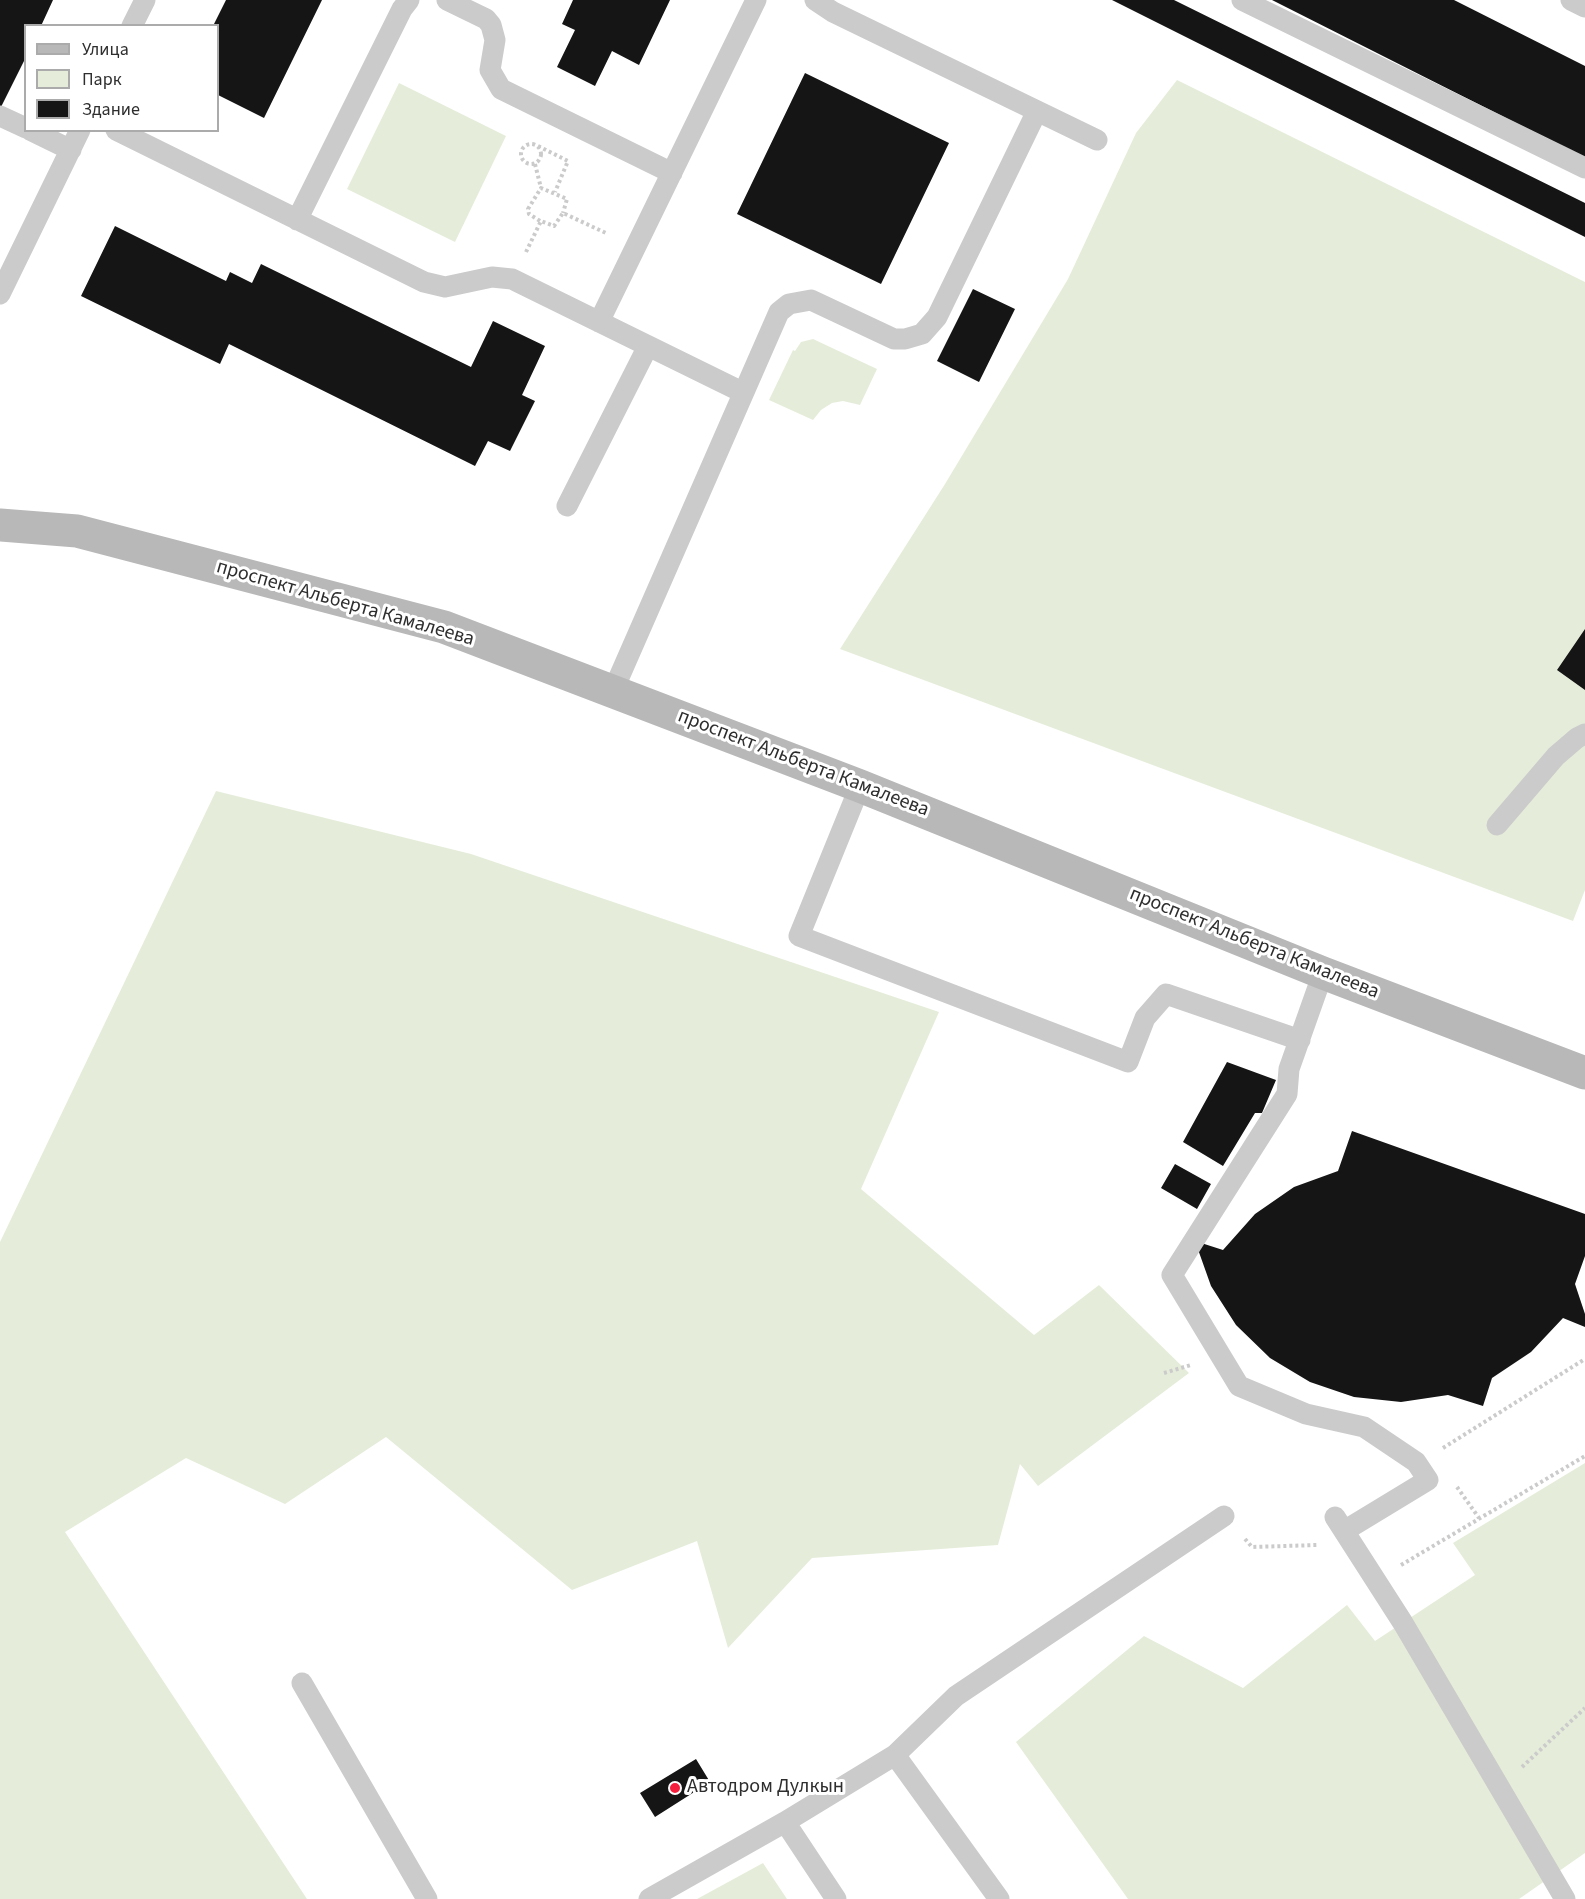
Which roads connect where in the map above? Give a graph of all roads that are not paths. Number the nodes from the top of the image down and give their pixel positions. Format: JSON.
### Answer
{"nodes":[{"id":1,"x":145,"y":0,"type":"edge"},
{"id":2,"x":409,"y":0,"type":"edge"},
{"id":3,"x":447,"y":0,"type":"edge"},
{"id":4,"x":756,"y":0,"type":"edge"},
{"id":5,"x":815,"y":0,"type":"edge"},
{"id":6,"x":1242,"y":0,"type":"edge"},
{"id":7,"x":1571,"y":0,"type":"edge"},
{"id":8,"x":1585,"y":6,"type":"edge"},
{"id":9,"x":133,"y":24,"type":"edge"},
{"id":10,"x":1037,"y":111,"type":"junction"},
{"id":11,"x":0,"y":116,"type":"edge"},
{"id":12,"x":24,"y":127,"type":"edge"},
{"id":13,"x":34,"y":132,"type":"edge"},
{"id":14,"x":79,"y":132,"type":"edge"},
{"id":15,"x":120,"y":132,"type":"edge"},
{"id":16,"x":1097,"y":140,"type":"dead end"},
{"id":17,"x":71,"y":150,"type":"junction"},
{"id":18,"x":1585,"y":168,"type":"edge"},
{"id":19,"x":672,"y":173,"type":"junction"},
{"id":20,"x":297,"y":220,"type":"junction"},
{"id":21,"x":0,"y":294,"type":"edge"},
{"id":22,"x":599,"y":322,"type":"junction"},
{"id":23,"x":648,"y":346,"type":"junction"},
{"id":24,"x":742,"y":392,"type":"junction"},
{"id":25,"x":567,"y":506,"type":"dead end"},
{"id":26,"x":0,"y":525,"type":"edge"},
{"id":27,"x":613,"y":691,"type":"junction"},
{"id":28,"x":1585,"y":734,"type":"edge"},
{"id":29,"x":860,"y":786,"type":"junction"},
{"id":30,"x":1497,"y":825,"type":"dead end"},
{"id":31,"x":1323,"y":973,"type":"junction"},
{"id":32,"x":1300,"y":1040,"type":"junction"},
{"id":33,"x":1585,"y":1072,"type":"edge"},
{"id":34,"x":1224,"y":1516,"type":"dead end"},
{"id":35,"x":302,"y":1683,"type":"dead end"},
{"id":36,"x":895,"y":1755,"type":"junction"},
{"id":37,"x":785,"y":1822,"type":"junction"},
{"id":38,"x":427,"y":1899,"type":"edge"},
{"id":39,"x":649,"y":1899,"type":"edge"},
{"id":40,"x":837,"y":1899,"type":"edge"},
{"id":41,"x":999,"y":1899,"type":"edge"},
{"id":42,"x":1565,"y":1899,"type":"edge"}],
"edges":[{"from":1,"to":9,"type":"lane"},
{"from":2,"to":20,"type":"lane"},
{"from":3,"to":19,"type":"lane"},
{"from":4,"to":19,"type":"lane"},
{"from":5,"to":10,"type":"lane"},
{"from":6,"to":18,"type":"lane"},
{"from":7,"to":8,"type":"lane"},
{"from":10,"to":16,"type":"lane"},
{"from":10,"to":24,"type":"lane"},
{"from":11,"to":12,"type":"lane"},
{"from":13,"to":17,"type":"lane"},
{"from":14,"to":17,"type":"lane"},
{"from":15,"to":20,"type":"lane"},
{"from":17,"to":21,"type":"lane"},
{"from":19,"to":22,"type":"lane"},
{"from":20,"to":22,"type":"lane"},
{"from":22,"to":23,"type":"lane"},
{"from":23,"to":24,"type":"lane"},
{"from":23,"to":25,"type":"lane"},
{"from":24,"to":27,"type":"lane"},
{"from":26,"to":27,"type":"main road","name":"проспект Альберта Камалеева"},
{"from":27,"to":29,"type":"main road","name":"проспект Альберта Камалеева"},
{"from":28,"to":30,"type":"lane"},
{"from":29,"to":31,"type":"main road","name":"проспект Альберта Камалеева"},
{"from":29,"to":32,"type":"lane"},
{"from":31,"to":32,"type":"lane"},
{"from":31,"to":33,"type":"main road","name":"проспект Альберта Камалеева"},
{"from":32,"to":42,"type":"lane"},
{"from":34,"to":36,"type":"lane"},
{"from":35,"to":38,"type":"lane"},
{"from":36,"to":37,"type":"lane"},
{"from":36,"to":41,"type":"lane"},
{"from":37,"to":39,"type":"lane"},
{"from":37,"to":40,"type":"lane"}]}
